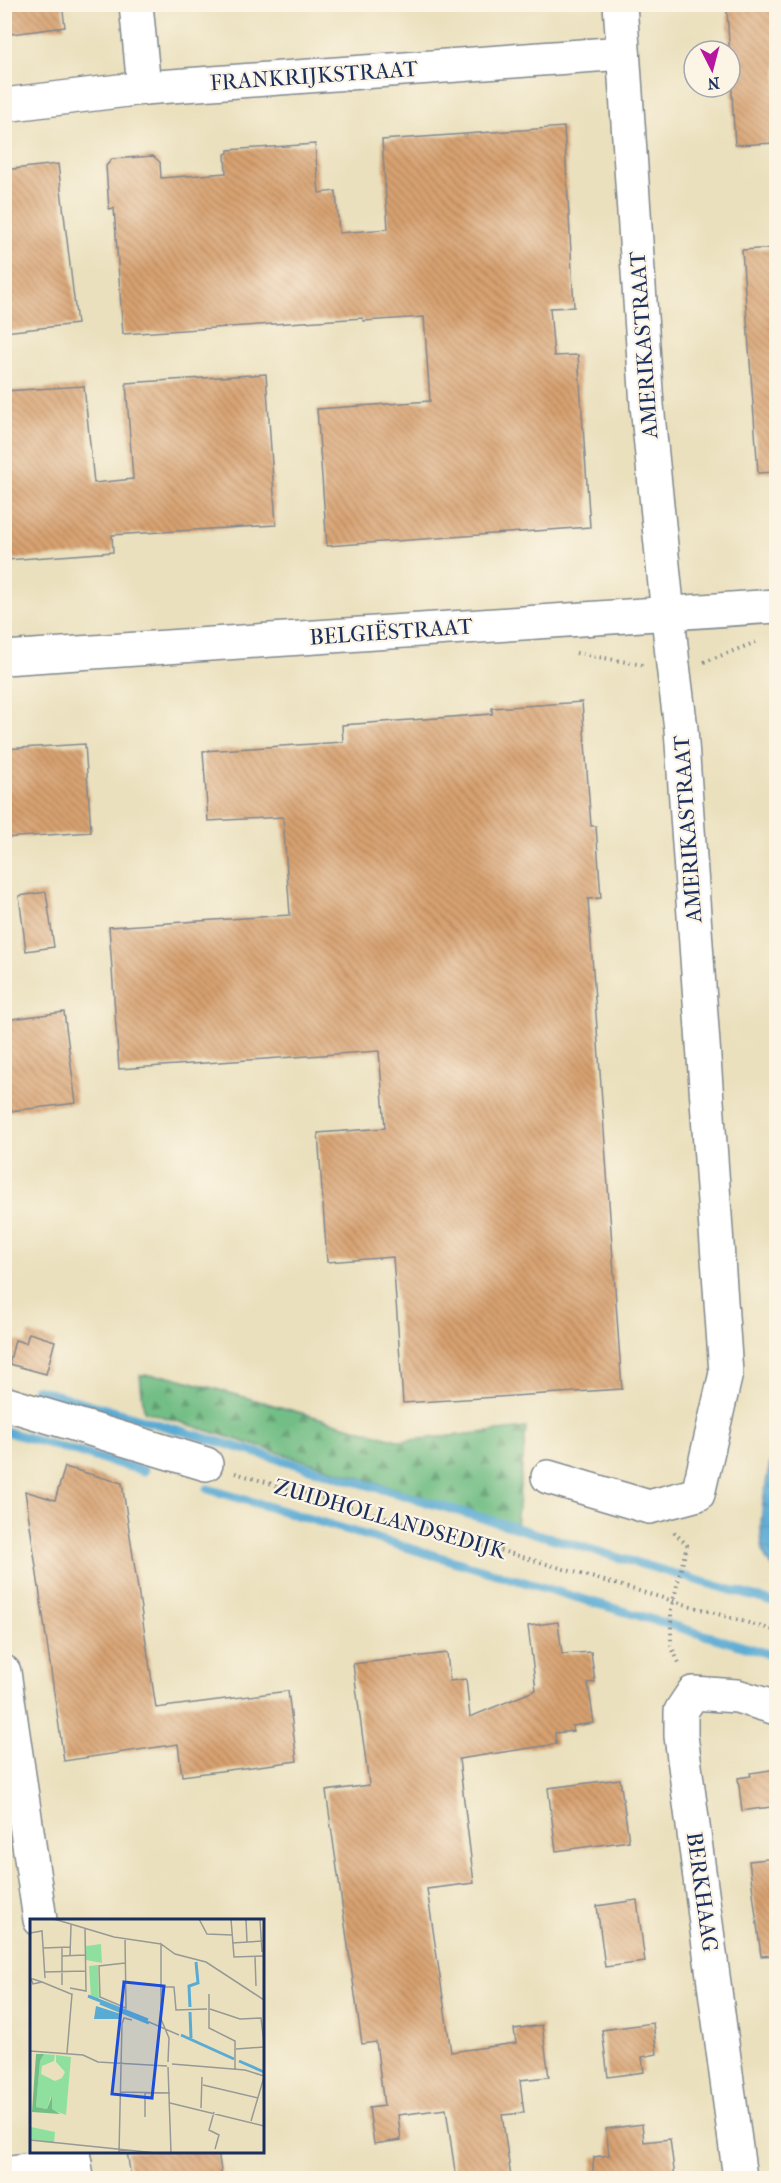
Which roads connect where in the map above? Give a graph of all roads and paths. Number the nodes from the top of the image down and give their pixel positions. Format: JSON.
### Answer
{"nodes":[{"id":1,"x":136,"y":4,"type":"edge"},
{"id":2,"x":620,"y":4,"type":"edge"},
{"id":3,"x":624,"y":53,"type":"junction"},
{"id":4,"x":144,"y":88,"type":"junction"},
{"id":5,"x":4,"y":105,"type":"edge"},
{"id":6,"x":777,"y":606,"type":"edge"},
{"id":7,"x":669,"y":614,"type":"junction"},
{"id":8,"x":4,"y":658,"type":"edge"},
{"id":9,"x":4,"y":1403,"type":"edge"},
{"id":10,"x":206,"y":1464,"type":"joint"},
{"id":11,"x":548,"y":1477,"type":"dead end"},
{"id":12,"x":682,"y":1564,"type":"dead end"},
{"id":13,"x":673,"y":1601,"type":"junction"},
{"id":14,"x":777,"y":1631,"type":"edge"},
{"id":15,"x":671,"y":1646,"type":"dead end"},
{"id":16,"x":4,"y":1672,"type":"edge"},
{"id":17,"x":777,"y":1708,"type":"edge"},
{"id":18,"x":40,"y":1919,"type":"edge"},
{"id":19,"x":75,"y":2164,"type":"edge"},
{"id":20,"x":4,"y":2173,"type":"edge"},
{"id":21,"x":740,"y":2178,"type":"edge"}],
"edges":[{"from":1,"to":4,"type":"street"},
{"from":2,"to":3,"type":"street","name":"AMERIKASTRAAT"},
{"from":3,"to":4,"type":"street","name":"FRANKRIJKSTRAAT"},
{"from":3,"to":7,"type":"street","name":"AMERIKASTRAAT"},
{"from":4,"to":5,"type":"street","name":"FRANKRIJKSTRAAT"},
{"from":6,"to":7,"type":"street","name":"BELGIËSTRAAT"},
{"from":7,"to":8,"type":"street","name":"BELGIËSTRAAT"},
{"from":7,"to":11,"type":"street","name":"AMERIKASTRAAT"},
{"from":9,"to":10,"type":"street"},
{"from":10,"to":13,"type":"path","name":"ZUIDHOLLANDSEDIJK"},
{"from":12,"to":13,"type":"path"},
{"from":13,"to":14,"type":"path","name":"ZUIDHOLLANDSEDIJK"},
{"from":13,"to":15,"type":"path"},
{"from":16,"to":18,"type":"street"},
{"from":17,"to":21,"type":"street","name":"BERKHAAG"},
{"from":19,"to":20,"type":"street"}]}
